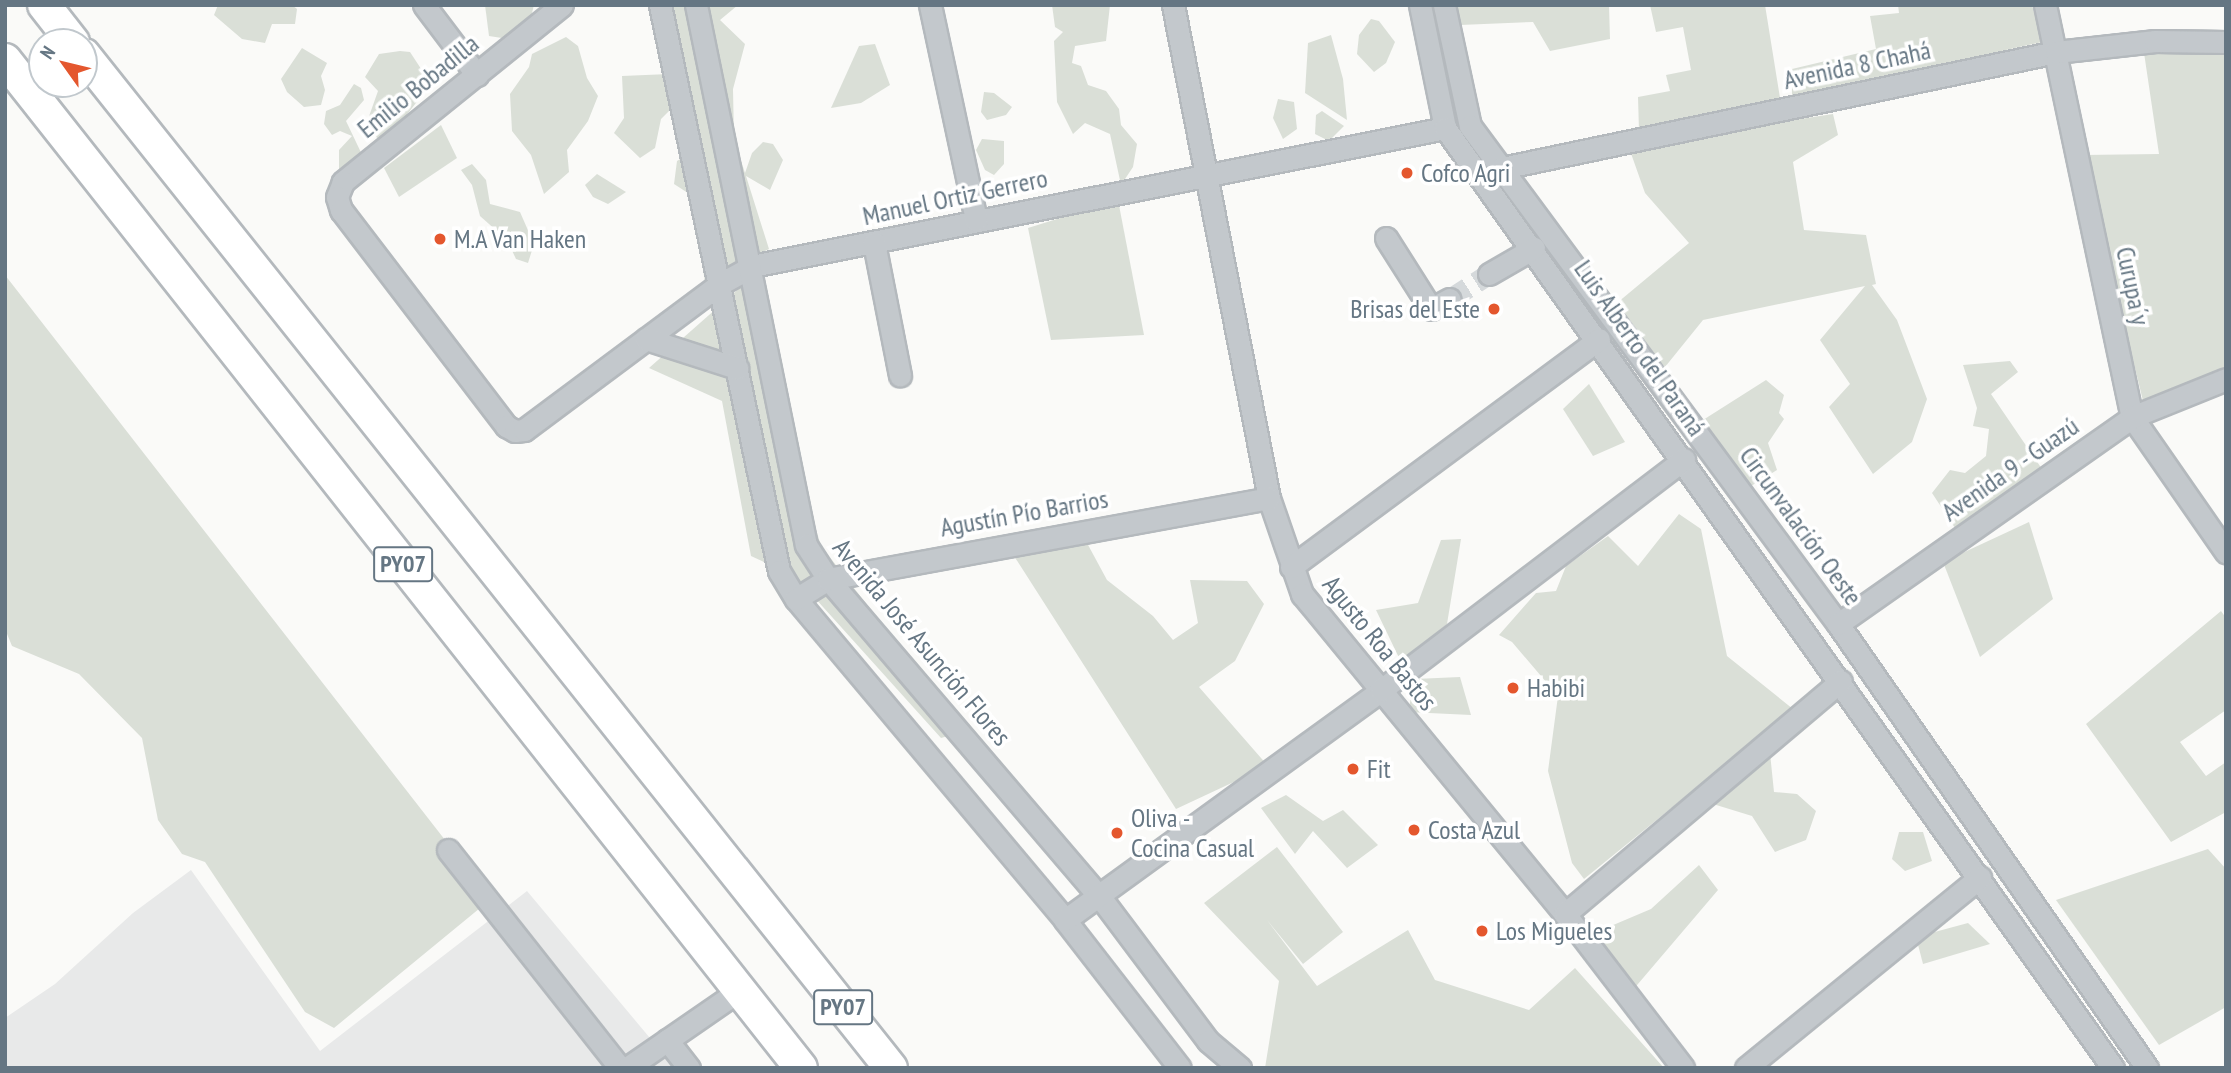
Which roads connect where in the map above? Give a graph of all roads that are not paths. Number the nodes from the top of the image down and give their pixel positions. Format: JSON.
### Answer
{"nodes":[{"id":1,"x":44,"y":5,"type":"edge"},
{"id":2,"x":424,"y":5,"type":"edge"},
{"id":3,"x":562,"y":5,"type":"edge"},
{"id":4,"x":660,"y":5,"type":"edge"},
{"id":5,"x":696,"y":5,"type":"edge"},
{"id":6,"x":930,"y":5,"type":"edge"},
{"id":7,"x":1174,"y":5,"type":"edge"},
{"id":8,"x":1420,"y":5,"type":"edge"},
{"id":9,"x":1444,"y":5,"type":"edge"},
{"id":10,"x":2045,"y":5,"type":"edge"},
{"id":11,"x":63,"y":28,"type":"edge"},
{"id":12,"x":2226,"y":42,"type":"edge"},
{"id":13,"x":2056,"y":52,"type":"junction"},
{"id":14,"x":5,"y":60,"type":"edge"},
{"id":15,"x":98,"y":73,"type":"edge"},
{"id":16,"x":477,"y":75,"type":"junction"},
{"id":17,"x":1445,"y":128,"type":"junction"},
{"id":18,"x":1502,"y":168,"type":"junction"},
{"id":19,"x":1209,"y":174,"type":"junction"},
{"id":20,"x":976,"y":220,"type":"junction"},
{"id":21,"x":1386,"y":238,"type":"dead end"},
{"id":22,"x":874,"y":243,"type":"junction"},
{"id":23,"x":1534,"y":248,"type":"junction"},
{"id":24,"x":752,"y":266,"type":"junction"},
{"id":25,"x":1489,"y":274,"type":"tunnel mouth"},
{"id":26,"x":720,"y":284,"type":"junction"},
{"id":27,"x":1450,"y":299,"type":"tunnel mouth"},
{"id":28,"x":1599,"y":338,"type":"junction"},
{"id":29,"x":646,"y":339,"type":"junction"},
{"id":30,"x":737,"y":368,"type":"junction"},
{"id":31,"x":900,"y":375,"type":"dead end"},
{"id":32,"x":2226,"y":379,"type":"edge"},
{"id":33,"x":2132,"y":417,"type":"junction"},
{"id":34,"x":524,"y":430,"type":"joint"},
{"id":35,"x":1684,"y":459,"type":"junction"},
{"id":36,"x":1269,"y":498,"type":"junction"},
{"id":37,"x":2226,"y":552,"type":"edge"},
{"id":38,"x":1291,"y":567,"type":"junction"},
{"id":39,"x":828,"y":579,"type":"junction"},
{"id":40,"x":796,"y":599,"type":"junction"},
{"id":41,"x":1838,"y":624,"type":"junction"},
{"id":42,"x":1841,"y":681,"type":"junction"},
{"id":43,"x":1381,"y":690,"type":"junction"},
{"id":44,"x":447,"y":850,"type":"dead end"},
{"id":45,"x":1980,"y":877,"type":"junction"},
{"id":46,"x":1100,"y":897,"type":"junction"},
{"id":47,"x":1565,"y":914,"type":"junction"},
{"id":48,"x":1065,"y":920,"type":"junction"},
{"id":49,"x":740,"y":990,"type":"junction"},
{"id":50,"x":667,"y":1040,"type":"junction"},
{"id":51,"x":1239,"y":1067,"type":"edge"},
{"id":52,"x":621,"y":1068,"type":"edge"},
{"id":53,"x":627,"y":1068,"type":"edge"},
{"id":54,"x":689,"y":1068,"type":"edge"},
{"id":55,"x":801,"y":1068,"type":"edge"},
{"id":56,"x":891,"y":1068,"type":"edge"},
{"id":57,"x":1180,"y":1068,"type":"edge"},
{"id":58,"x":1683,"y":1068,"type":"edge"},
{"id":59,"x":1746,"y":1068,"type":"edge"},
{"id":60,"x":2113,"y":1068,"type":"edge"},
{"id":61,"x":2147,"y":1068,"type":"edge"}],
"edges":[{"from":1,"to":11,"type":"highway"},
{"from":2,"to":16,"type":"street"},
{"from":3,"to":16,"type":"street","name":"Emilio Bobadilla"},
{"from":4,"to":26,"type":"street"},
{"from":5,"to":24,"type":"street","name":"Avenida José Asunción Flores"},
{"from":6,"to":20,"type":"street"},
{"from":7,"to":19,"type":"street","name":"Agusto Roa Bastos"},
{"from":8,"to":17,"type":"street","name":"Luis Alberto del Paraná"},
{"from":9,"to":18,"type":"street","name":"Circunvalación Oeste"},
{"from":10,"to":13,"type":"street","name":"Curupa´y"},
{"from":12,"to":13,"type":"street","name":"Avenida 8 Chahá"},
{"from":13,"to":18,"type":"street","name":"Avenida 8 Chahá"},
{"from":13,"to":33,"type":"street","name":"Curupa´y"},
{"from":14,"to":49,"type":"highway","number":"PY07"},
{"from":15,"to":56,"type":"highway","number":"PY07"},
{"from":16,"to":34,"type":"street","name":"Emilio Bobadilla"},
{"from":17,"to":19,"type":"street","name":"Manuel Ortiz Gerrero"},
{"from":17,"to":23,"type":"street","name":"Luis Alberto del Paraná"},
{"from":18,"to":41,"type":"street","name":"Circunvalación Oeste"},
{"from":19,"to":20,"type":"street","name":"Manuel Ortiz Gerrero"},
{"from":19,"to":36,"type":"street","name":"Agusto Roa Bastos"},
{"from":20,"to":22,"type":"street","name":"Manuel Ortiz Gerrero"},
{"from":21,"to":27,"type":"street"},
{"from":22,"to":24,"type":"street","name":"Manuel Ortiz Gerrero"},
{"from":22,"to":31,"type":"street"},
{"from":23,"to":25,"type":"street"},
{"from":23,"to":28,"type":"street","name":"Luis Alberto del Paraná"},
{"from":24,"to":26,"type":"street","name":"Manuel Ortiz Gerrero"},
{"from":24,"to":39,"type":"street","name":"Avenida José Asunción Flores"},
{"from":26,"to":29,"type":"street","name":"Manuel Ortiz Gerrero"},
{"from":26,"to":30,"type":"street"},
{"from":28,"to":35,"type":"street","name":"Luis Alberto del Paraná"},
{"from":28,"to":38,"type":"street"},
{"from":29,"to":30,"type":"street"},
{"from":29,"to":34,"type":"street","name":"Manuel Ortiz Gerrero"},
{"from":30,"to":40,"type":"street"},
{"from":32,"to":33,"type":"street","name":"Avenida 9 - Guazú"},
{"from":33,"to":37,"type":"street","name":"Curupa´y"},
{"from":33,"to":41,"type":"street","name":"Avenida 9 - Guazú"},
{"from":35,"to":42,"type":"street","name":"Luis Alberto del Paraná"},
{"from":35,"to":43,"type":"street"},
{"from":36,"to":38,"type":"street","name":"Agusto Roa Bastos"},
{"from":36,"to":39,"type":"street","name":"Agustín Pío Barrios"},
{"from":38,"to":43,"type":"street","name":"Agusto Roa Bastos"},
{"from":39,"to":40,"type":"street","name":"Agustín Pío Barrios"},
{"from":39,"to":46,"type":"street","name":"Avenida José Asunción Flores"},
{"from":40,"to":48,"type":"street"},
{"from":41,"to":61,"type":"street","name":"Circunvalación Oeste"},
{"from":42,"to":45,"type":"street","name":"Luis Alberto del Paraná"},
{"from":42,"to":47,"type":"street"},
{"from":43,"to":46,"type":"street"},
{"from":43,"to":47,"type":"street","name":"Agusto Roa Bastos"},
{"from":44,"to":52,"type":"street"},
{"from":45,"to":59,"type":"street"},
{"from":45,"to":60,"type":"street","name":"Luis Alberto del Paraná"},
{"from":46,"to":48,"type":"street"},
{"from":46,"to":51,"type":"street","name":"Avenida José Asunción Flores"},
{"from":47,"to":58,"type":"street","name":"Agusto Roa Bastos"},
{"from":48,"to":57,"type":"street"},
{"from":49,"to":50,"type":"street"},
{"from":49,"to":55,"type":"highway","number":"PY07"},
{"from":50,"to":53,"type":"street"},
{"from":50,"to":54,"type":"street"}]}
